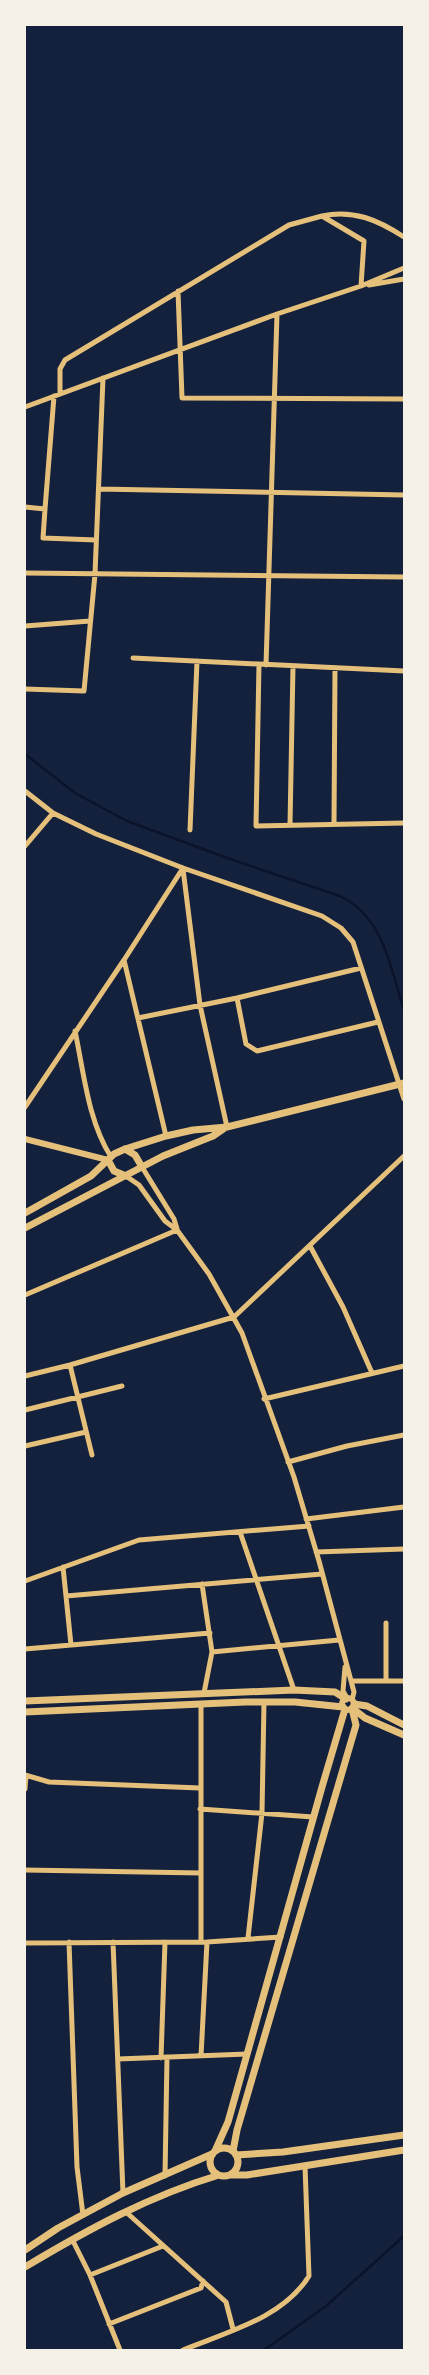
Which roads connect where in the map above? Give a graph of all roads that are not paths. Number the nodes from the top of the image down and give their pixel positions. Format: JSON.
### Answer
{"nodes":[{"id":1,"x":322,"y":216,"type":"junction"},
{"id":2,"x":404,"y":237,"type":"edge"},
{"id":3,"x":404,"y":268,"type":"edge"},
{"id":4,"x":404,"y":279,"type":"edge"},
{"id":5,"x":361,"y":286,"type":"junction"},
{"id":6,"x":178,"y":292,"type":"junction"},
{"id":7,"x":277,"y":314,"type":"junction"},
{"id":8,"x":181,"y":349,"type":"junction"},
{"id":9,"x":103,"y":378,"type":"junction"},
{"id":10,"x":57,"y":395,"type":"junction"},
{"id":11,"x":274,"y":398,"type":"junction"},
{"id":12,"x":404,"y":399,"type":"edge"},
{"id":13,"x":25,"y":407,"type":"edge"},
{"id":14,"x":99,"y":489,"type":"junction"},
{"id":15,"x":271,"y":493,"type":"junction"},
{"id":16,"x":404,"y":495,"type":"edge"},
{"id":17,"x":25,"y":507,"type":"edge"},
{"id":18,"x":45,"y":509,"type":"junction"},
{"id":19,"x":96,"y":540,"type":"junction"},
{"id":20,"x":25,"y":573,"type":"edge"},
{"id":21,"x":94,"y":574,"type":"junction"},
{"id":22,"x":269,"y":576,"type":"junction"},
{"id":23,"x":404,"y":577,"type":"edge"},
{"id":24,"x":90,"y":621,"type":"junction"},
{"id":25,"x":25,"y":626,"type":"edge"},
{"id":26,"x":133,"y":658,"type":"dead end"},
{"id":27,"x":197,"y":661,"type":"junction"},
{"id":28,"x":259,"y":664,"type":"junction"},
{"id":29,"x":266,"y":664,"type":"junction"},
{"id":30,"x":293,"y":666,"type":"junction"},
{"id":31,"x":335,"y":668,"type":"junction"},
{"id":32,"x":404,"y":671,"type":"edge"},
{"id":33,"x":25,"y":689,"type":"edge"},
{"id":34,"x":25,"y":791,"type":"edge"},
{"id":35,"x":53,"y":813,"type":"junction"},
{"id":36,"x":404,"y":823,"type":"edge"},
{"id":37,"x":334,"y":824,"type":"junction"},
{"id":38,"x":290,"y":826,"type":"junction"},
{"id":39,"x":190,"y":830,"type":"dead end"},
{"id":40,"x":25,"y":846,"type":"edge"},
{"id":41,"x":183,"y":868,"type":"junction"},
{"id":42,"x":124,"y":960,"type":"junction"},
{"id":43,"x":361,"y":968,"type":"junction"},
{"id":44,"x":237,"y":998,"type":"junction"},
{"id":45,"x":200,"y":1005,"type":"junction"},
{"id":46,"x":138,"y":1018,"type":"junction"},
{"id":47,"x":378,"y":1022,"type":"junction"},
{"id":48,"x":75,"y":1031,"type":"junction"},
{"id":49,"x":401,"y":1083,"type":"edge"},
{"id":50,"x":404,"y":1099,"type":"edge"},
{"id":51,"x":25,"y":1107,"type":"edge"},
{"id":52,"x":226,"y":1126,"type":"junction"},
{"id":53,"x":166,"y":1136,"type":"junction"},
{"id":54,"x":25,"y":1139,"type":"edge"},
{"id":55,"x":125,"y":1149,"type":"junction"},
{"id":56,"x":404,"y":1156,"type":"edge"},
{"id":57,"x":110,"y":1159,"type":"junction"},
{"id":58,"x":142,"y":1167,"type":"junction"},
{"id":59,"x":126,"y":1176,"type":"junction"},
{"id":60,"x":25,"y":1213,"type":"edge"},
{"id":61,"x":25,"y":1228,"type":"edge"},
{"id":62,"x":177,"y":1230,"type":"junction"},
{"id":63,"x":310,"y":1246,"type":"junction"},
{"id":64,"x":25,"y":1295,"type":"edge"},
{"id":65,"x":234,"y":1318,"type":"junction"},
{"id":66,"x":70,"y":1365,"type":"junction"},
{"id":67,"x":404,"y":1366,"type":"edge"},
{"id":68,"x":372,"y":1373,"type":"junction"},
{"id":69,"x":25,"y":1376,"type":"edge"},
{"id":70,"x":122,"y":1386,"type":"dead end"},
{"id":71,"x":77,"y":1397,"type":"junction"},
{"id":72,"x":264,"y":1399,"type":"junction"},
{"id":73,"x":25,"y":1410,"type":"edge"},
{"id":74,"x":86,"y":1432,"type":"junction"},
{"id":75,"x":404,"y":1435,"type":"edge"},
{"id":76,"x":25,"y":1446,"type":"edge"},
{"id":77,"x":92,"y":1455,"type":"dead end"},
{"id":78,"x":288,"y":1462,"type":"junction"},
{"id":79,"x":404,"y":1507,"type":"edge"},
{"id":80,"x":306,"y":1519,"type":"junction"},
{"id":81,"x":308,"y":1526,"type":"junction"},
{"id":82,"x":240,"y":1532,"type":"junction"},
{"id":83,"x":404,"y":1549,"type":"edge"},
{"id":84,"x":316,"y":1552,"type":"junction"},
{"id":85,"x":63,"y":1567,"type":"junction"},
{"id":86,"x":322,"y":1574,"type":"junction"},
{"id":87,"x":256,"y":1580,"type":"junction"},
{"id":88,"x":25,"y":1581,"type":"edge"},
{"id":89,"x":202,"y":1584,"type":"junction"},
{"id":90,"x":66,"y":1596,"type":"junction"},
{"id":91,"x":386,"y":1623,"type":"dead end"},
{"id":92,"x":210,"y":1633,"type":"junction"},
{"id":93,"x":339,"y":1640,"type":"junction"},
{"id":94,"x":71,"y":1645,"type":"junction"},
{"id":95,"x":279,"y":1646,"type":"junction"},
{"id":96,"x":25,"y":1649,"type":"edge"},
{"id":97,"x":212,"y":1652,"type":"junction"},
{"id":98,"x":345,"y":1664,"type":"junction"},
{"id":99,"x":386,"y":1681,"type":"junction"},
{"id":100,"x":404,"y":1681,"type":"edge"},
{"id":101,"x":351,"y":1682,"type":"junction"},
{"id":102,"x":294,"y":1690,"type":"junction"},
{"id":103,"x":204,"y":1692,"type":"junction"},
{"id":104,"x":25,"y":1701,"type":"edge"},
{"id":105,"x":264,"y":1702,"type":"junction"},
{"id":106,"x":201,"y":1704,"type":"junction"},
{"id":107,"x":349,"y":1704,"type":"junction"},
{"id":108,"x":25,"y":1712,"type":"edge"},
{"id":109,"x":404,"y":1725,"type":"edge"},
{"id":110,"x":404,"y":1736,"type":"edge"},
{"id":111,"x":25,"y":1775,"type":"edge"},
{"id":112,"x":200,"y":1788,"type":"junction"},
{"id":113,"x":25,"y":1789,"type":"edge"},
{"id":114,"x":200,"y":1810,"type":"junction"},
{"id":115,"x":262,"y":1813,"type":"junction"},
{"id":116,"x":313,"y":1817,"type":"junction"},
{"id":117,"x":25,"y":1870,"type":"edge"},
{"id":118,"x":202,"y":1873,"type":"junction"},
{"id":119,"x":248,"y":1938,"type":"junction"},
{"id":120,"x":281,"y":1938,"type":"junction"},
{"id":121,"x":68,"y":1942,"type":"junction"},
{"id":122,"x":113,"y":1942,"type":"junction"},
{"id":123,"x":165,"y":1942,"type":"junction"},
{"id":124,"x":204,"y":1942,"type":"junction"},
{"id":125,"x":25,"y":1943,"type":"edge"},
{"id":126,"x":247,"y":2054,"type":"junction"},
{"id":127,"x":201,"y":2056,"type":"junction"},
{"id":128,"x":164,"y":2058,"type":"junction"},
{"id":129,"x":118,"y":2059,"type":"junction"},
{"id":130,"x":404,"y":2135,"type":"edge"},
{"id":131,"x":404,"y":2150,"type":"edge"},
{"id":132,"x":214,"y":2153,"type":"junction"},
{"id":133,"x":235,"y":2153,"type":"junction"},
{"id":134,"x":305,"y":2166,"type":"junction"},
{"id":135,"x":231,"y":2174,"type":"junction"},
{"id":136,"x":219,"y":2175,"type":"junction"},
{"id":137,"x":165,"y":2176,"type":"junction"},
{"id":138,"x":123,"y":2193,"type":"junction"},
{"id":139,"x":126,"y":2212,"type":"junction"},
{"id":140,"x":83,"y":2215,"type":"junction"},
{"id":141,"x":72,"y":2239,"type":"junction"},
{"id":142,"x":164,"y":2246,"type":"junction"},
{"id":143,"x":25,"y":2250,"type":"edge"},
{"id":144,"x":25,"y":2267,"type":"edge"},
{"id":145,"x":90,"y":2275,"type":"junction"},
{"id":146,"x":204,"y":2281,"type":"junction"},
{"id":147,"x":109,"y":2324,"type":"junction"},
{"id":148,"x":233,"y":2329,"type":"junction"},
{"id":149,"x":120,"y":2350,"type":"edge"},
{"id":150,"x":183,"y":2350,"type":"edge"}],
"edges":[{"from":1,"to":2,"type":"street"},
{"from":1,"to":5,"type":"street"},
{"from":1,"to":6,"type":"street"},
{"from":3,"to":5,"type":"street"},
{"from":4,"to":5,"type":"street"},
{"from":5,"to":7,"type":"street"},
{"from":6,"to":8,"type":"street"},
{"from":6,"to":10,"type":"street"},
{"from":7,"to":8,"type":"street"},
{"from":7,"to":11,"type":"street"},
{"from":8,"to":9,"type":"street"},
{"from":8,"to":11,"type":"street"},
{"from":9,"to":10,"type":"street"},
{"from":9,"to":14,"type":"street"},
{"from":10,"to":13,"type":"street"},
{"from":10,"to":18,"type":"street"},
{"from":11,"to":12,"type":"street"},
{"from":11,"to":15,"type":"street"},
{"from":14,"to":15,"type":"street"},
{"from":14,"to":19,"type":"street"},
{"from":15,"to":16,"type":"street"},
{"from":15,"to":22,"type":"street"},
{"from":17,"to":18,"type":"street"},
{"from":18,"to":19,"type":"street"},
{"from":19,"to":21,"type":"street"},
{"from":20,"to":21,"type":"street"},
{"from":21,"to":22,"type":"street"},
{"from":21,"to":24,"type":"street"},
{"from":22,"to":23,"type":"street"},
{"from":22,"to":29,"type":"street"},
{"from":24,"to":25,"type":"street"},
{"from":24,"to":33,"type":"street"},
{"from":26,"to":27,"type":"street"},
{"from":27,"to":28,"type":"street"},
{"from":27,"to":39,"type":"street"},
{"from":28,"to":29,"type":"street"},
{"from":28,"to":38,"type":"street"},
{"from":29,"to":30,"type":"street"},
{"from":30,"to":31,"type":"street"},
{"from":30,"to":38,"type":"street"},
{"from":31,"to":32,"type":"street"},
{"from":31,"to":37,"type":"street"},
{"from":34,"to":35,"type":"street"},
{"from":35,"to":40,"type":"street"},
{"from":35,"to":41,"type":"street"},
{"from":36,"to":37,"type":"street"},
{"from":37,"to":38,"type":"street"},
{"from":41,"to":42,"type":"street"},
{"from":41,"to":43,"type":"street"},
{"from":41,"to":45,"type":"street"},
{"from":42,"to":46,"type":"street"},
{"from":42,"to":48,"type":"street"},
{"from":43,"to":44,"type":"street"},
{"from":43,"to":47,"type":"street"},
{"from":44,"to":45,"type":"street"},
{"from":44,"to":47,"type":"street"},
{"from":45,"to":46,"type":"street"},
{"from":45,"to":52,"type":"street"},
{"from":46,"to":53,"type":"street"},
{"from":47,"to":49,"type":"street"},
{"from":48,"to":51,"type":"street"},
{"from":48,"to":57,"type":"street"},
{"from":49,"to":50,"type":"street"},
{"from":49,"to":52,"type":"main road"},
{"from":52,"to":53,"type":"main road"},
{"from":52,"to":58,"type":"main road"},
{"from":53,"to":55,"type":"main road"},
{"from":54,"to":57,"type":"street"},
{"from":55,"to":57,"type":"main road"},
{"from":55,"to":58,"type":"main road"},
{"from":56,"to":63,"type":"street"},
{"from":57,"to":59,"type":"main road"},
{"from":57,"to":60,"type":"main road"},
{"from":58,"to":59,"type":"main road"},
{"from":58,"to":62,"type":"street"},
{"from":59,"to":61,"type":"main road"},
{"from":59,"to":62,"type":"street"},
{"from":62,"to":64,"type":"street"},
{"from":62,"to":65,"type":"street"},
{"from":63,"to":65,"type":"street"},
{"from":63,"to":68,"type":"street"},
{"from":65,"to":66,"type":"street"},
{"from":65,"to":72,"type":"street"},
{"from":66,"to":69,"type":"street"},
{"from":66,"to":71,"type":"street"},
{"from":67,"to":68,"type":"street"},
{"from":68,"to":72,"type":"street"},
{"from":70,"to":71,"type":"street"},
{"from":71,"to":73,"type":"street"},
{"from":71,"to":74,"type":"street"},
{"from":72,"to":78,"type":"street"},
{"from":74,"to":76,"type":"street"},
{"from":74,"to":77,"type":"street"},
{"from":75,"to":78,"type":"street"},
{"from":78,"to":80,"type":"street"},
{"from":79,"to":80,"type":"street"},
{"from":80,"to":81,"type":"street"},
{"from":81,"to":82,"type":"street"},
{"from":81,"to":84,"type":"street"},
{"from":82,"to":85,"type":"street"},
{"from":82,"to":87,"type":"street"},
{"from":83,"to":84,"type":"street"},
{"from":84,"to":86,"type":"street"},
{"from":85,"to":88,"type":"street"},
{"from":85,"to":90,"type":"street"},
{"from":86,"to":87,"type":"street"},
{"from":86,"to":93,"type":"street"},
{"from":87,"to":89,"type":"street"},
{"from":87,"to":95,"type":"street"},
{"from":89,"to":90,"type":"street"},
{"from":89,"to":92,"type":"street"},
{"from":90,"to":94,"type":"street"},
{"from":91,"to":99,"type":"street"},
{"from":92,"to":94,"type":"street"},
{"from":92,"to":97,"type":"street"},
{"from":93,"to":95,"type":"street"},
{"from":93,"to":98,"type":"street"},
{"from":94,"to":96,"type":"street"},
{"from":95,"to":97,"type":"street"},
{"from":95,"to":102,"type":"street"},
{"from":97,"to":103,"type":"street"},
{"from":98,"to":101,"type":"street"},
{"from":98,"to":107,"type":"street"},
{"from":99,"to":100,"type":"street"},
{"from":99,"to":101,"type":"street"},
{"from":101,"to":107,"type":"street"},
{"from":102,"to":103,"type":"main road"},
{"from":102,"to":107,"type":"main road"},
{"from":103,"to":104,"type":"main road"},
{"from":105,"to":106,"type":"main road"},
{"from":105,"to":107,"type":"main road"},
{"from":105,"to":115,"type":"street"},
{"from":106,"to":108,"type":"main road"},
{"from":106,"to":112,"type":"street"},
{"from":107,"to":109,"type":"main road"},
{"from":107,"to":110,"type":"main road"},
{"from":107,"to":116,"type":"main road"},
{"from":107,"to":133,"type":"main road"},
{"from":111,"to":112,"type":"street"},
{"from":111,"to":113,"type":"street"},
{"from":112,"to":114,"type":"street"},
{"from":114,"to":115,"type":"street"},
{"from":114,"to":118,"type":"street"},
{"from":115,"to":116,"type":"street"},
{"from":115,"to":119,"type":"street"},
{"from":116,"to":120,"type":"main road"},
{"from":117,"to":118,"type":"street"},
{"from":118,"to":124,"type":"street"},
{"from":119,"to":120,"type":"street"},
{"from":119,"to":124,"type":"street"},
{"from":120,"to":126,"type":"main road"},
{"from":121,"to":122,"type":"street"},
{"from":121,"to":125,"type":"street"},
{"from":121,"to":140,"type":"street"},
{"from":122,"to":123,"type":"street"},
{"from":122,"to":129,"type":"street"},
{"from":123,"to":124,"type":"street"},
{"from":123,"to":128,"type":"street"},
{"from":124,"to":127,"type":"street"},
{"from":126,"to":127,"type":"street"},
{"from":126,"to":132,"type":"main road"},
{"from":127,"to":128,"type":"street"},
{"from":128,"to":129,"type":"street"},
{"from":128,"to":137,"type":"street"},
{"from":129,"to":138,"type":"street"},
{"from":130,"to":133,"type":"main road"},
{"from":131,"to":134,"type":"main road"},
{"from":132,"to":133,"type":"main road"},
{"from":132,"to":136,"type":"main road"},
{"from":132,"to":137,"type":"main road"},
{"from":133,"to":135,"type":"main road"},
{"from":134,"to":135,"type":"main road"},
{"from":134,"to":148,"type":"street"},
{"from":135,"to":136,"type":"main road"},
{"from":136,"to":139,"type":"main road"},
{"from":137,"to":138,"type":"main road"},
{"from":138,"to":140,"type":"main road"},
{"from":139,"to":141,"type":"main road"},
{"from":139,"to":142,"type":"street"},
{"from":140,"to":143,"type":"main road"},
{"from":141,"to":144,"type":"main road"},
{"from":141,"to":145,"type":"street"},
{"from":142,"to":145,"type":"street"},
{"from":142,"to":146,"type":"street"},
{"from":145,"to":147,"type":"street"},
{"from":146,"to":147,"type":"street"},
{"from":146,"to":148,"type":"street"},
{"from":147,"to":149,"type":"street"},
{"from":148,"to":150,"type":"street"}]}
